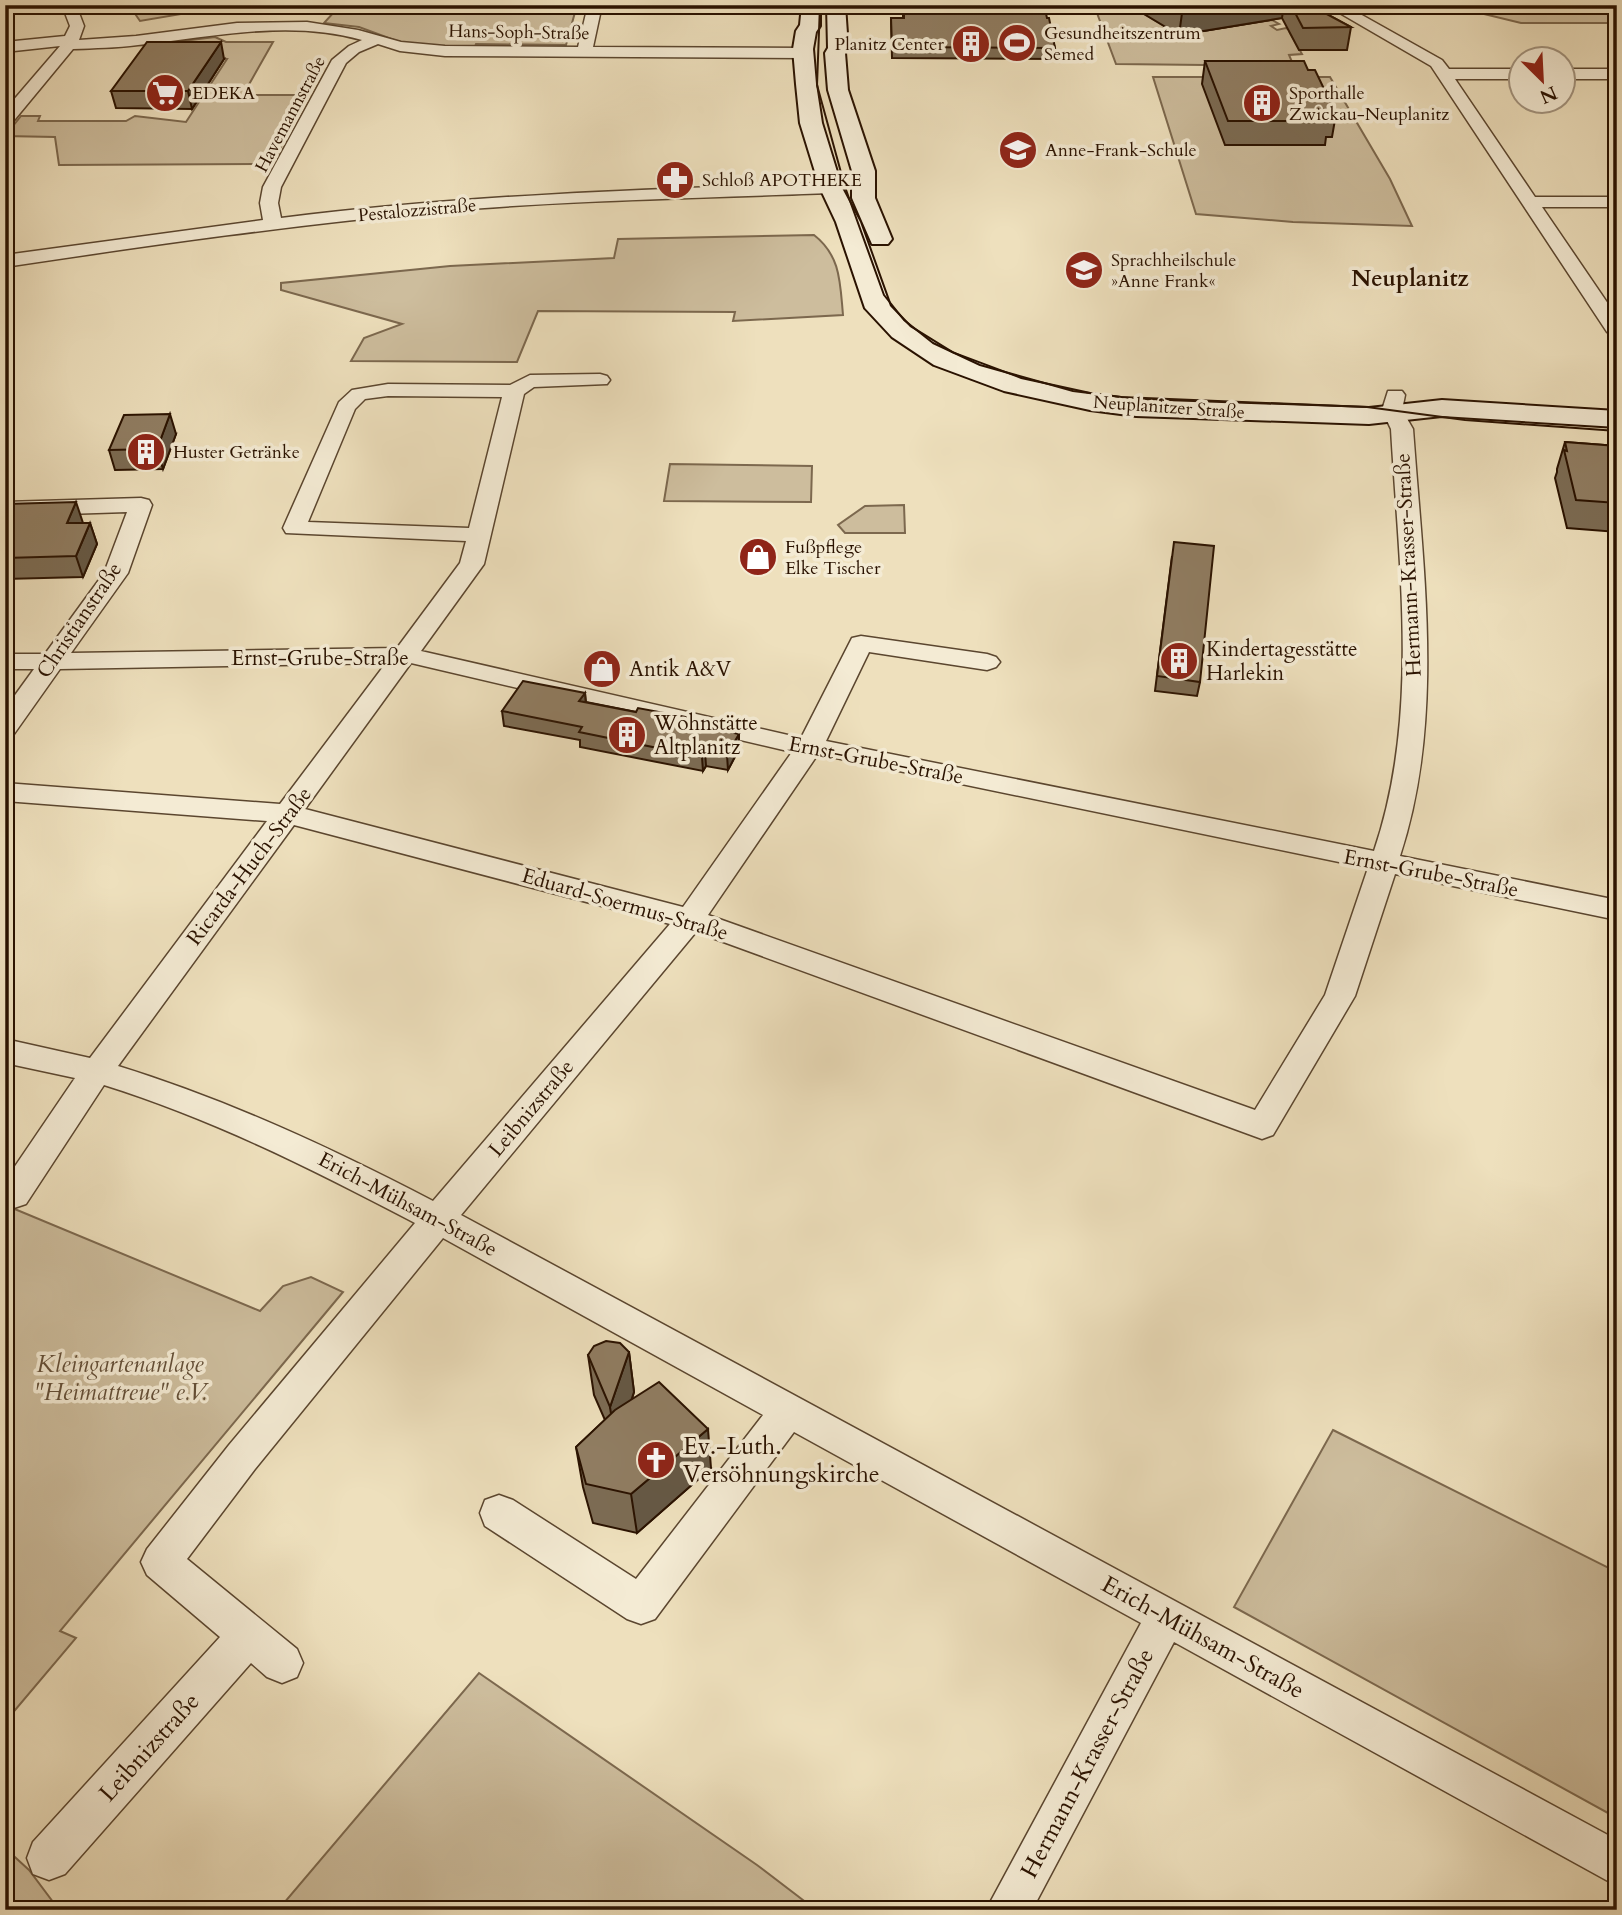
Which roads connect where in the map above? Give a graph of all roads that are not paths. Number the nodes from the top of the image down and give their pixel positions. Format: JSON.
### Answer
{"nodes":[{"id":1,"x":69,"y":5,"type":"edge"},
{"id":2,"x":595,"y":5,"type":"edge"},
{"id":3,"x":811,"y":5,"type":"edge"},
{"id":4,"x":836,"y":5,"type":"edge"},
{"id":5,"x":1333,"y":5,"type":"edge"},
{"id":6,"x":375,"y":40,"type":"junction"},
{"id":7,"x":70,"y":42,"type":"junction"},
{"id":8,"x":5,"y":47,"type":"edge"},
{"id":9,"x":584,"y":52,"type":"junction"},
{"id":10,"x":804,"y":53,"type":"junction"},
{"id":11,"x":835,"y":53,"type":"junction"},
{"id":12,"x":1446,"y":74,"type":"junction"},
{"id":13,"x":1506,"y":74,"type":"edge"},
{"id":14,"x":1576,"y":74,"type":"edge"},
{"id":15,"x":1617,"y":74,"type":"edge"},
{"id":16,"x":5,"y":121,"type":"edge"},
{"id":17,"x":862,"y":185,"type":"junction"},
{"id":18,"x":831,"y":188,"type":"junction"},
{"id":19,"x":1531,"y":202,"type":"junction"},
{"id":20,"x":1617,"y":202,"type":"edge"},
{"id":21,"x":273,"y":225,"type":"junction"},
{"id":22,"x":5,"y":261,"type":"edge"},
{"id":23,"x":895,"y":283,"type":"dead end"},
{"id":24,"x":914,"y":311,"type":"dead end"},
{"id":25,"x":1617,"y":332,"type":"edge"},
{"id":26,"x":600,"y":380,"type":"dead end"},
{"id":27,"x":514,"y":391,"type":"junction"},
{"id":28,"x":1394,"y":404,"type":"junction"},
{"id":29,"x":1617,"y":419,"type":"edge"},
{"id":30,"x":5,"y":509,"type":"edge"},
{"id":31,"x":480,"y":535,"type":"junction"},
{"id":32,"x":407,"y":655,"type":"junction"},
{"id":33,"x":52,"y":661,"type":"junction"},
{"id":34,"x":5,"y":662,"type":"edge"},
{"id":35,"x":987,"y":662,"type":"dead end"},
{"id":36,"x":5,"y":728,"type":"edge"},
{"id":37,"x":809,"y":748,"type":"junction"},
{"id":38,"x":5,"y":792,"type":"edge"},
{"id":39,"x":288,"y":814,"type":"junction"},
{"id":40,"x":1385,"y":864,"type":"junction"},
{"id":41,"x":1617,"y":910,"type":"edge"},
{"id":42,"x":690,"y":919,"type":"junction"},
{"id":43,"x":5,"y":1051,"type":"edge"},
{"id":44,"x":97,"y":1071,"type":"junction"},
{"id":45,"x":1262,"y":1126,"type":"joint"},
{"id":46,"x":14,"y":1195,"type":"dead end"},
{"id":47,"x":438,"y":1219,"type":"junction"},
{"id":48,"x":789,"y":1410,"type":"junction"},
{"id":49,"x":499,"y":1513,"type":"dead end"},
{"id":50,"x":1166,"y":1617,"type":"junction"},
{"id":51,"x":249,"y":1635,"type":"junction"},
{"id":52,"x":282,"y":1663,"type":"dead end"},
{"id":53,"x":49,"y":1858,"type":"dead end"},
{"id":54,"x":1617,"y":1864,"type":"edge"},
{"id":55,"x":1008,"y":1910,"type":"edge"}],
"edges":[{"from":1,"to":7,"type":"street"},
{"from":2,"to":9,"type":"street"},
{"from":3,"to":10,"type":"street","name":"Neuplanitzer Straße"},
{"from":4,"to":11,"type":"street"},
{"from":5,"to":12,"type":"street"},
{"from":6,"to":7,"type":"street","name":"Hans-Soph-Straße"},
{"from":6,"to":9,"type":"street","name":"Hans-Soph-Straße"},
{"from":6,"to":21,"type":"street","name":"Havemannstraße"},
{"from":7,"to":8,"type":"street","name":"Hans-Soph-Straße"},
{"from":7,"to":16,"type":"street"},
{"from":9,"to":10,"type":"street","name":"Hans-Soph-Straße"},
{"from":10,"to":11,"type":"street"},
{"from":10,"to":18,"type":"street","name":"Neuplanitzer Straße"},
{"from":11,"to":17,"type":"street"},
{"from":12,"to":13,"type":"street"},
{"from":12,"to":19,"type":"street"},
{"from":14,"to":15,"type":"street"},
{"from":17,"to":18,"type":"street"},
{"from":17,"to":23,"type":"street"},
{"from":18,"to":21,"type":"street","name":"Pestalozzistraße"},
{"from":18,"to":28,"type":"street","name":"Neuplanitzer Straße"},
{"from":19,"to":20,"type":"street"},
{"from":19,"to":25,"type":"street"},
{"from":21,"to":22,"type":"street","name":"Pestalozzistraße"},
{"from":24,"to":28,"type":"street","name":"Neuplanitzer Straße"},
{"from":26,"to":27,"type":"street"},
{"from":27,"to":31,"type":"street","name":"Ricarda-Huch-Straße"},
{"from":27,"to":31,"type":"street"},
{"from":28,"to":29,"type":"street","name":"Neuplanitzer Straße"},
{"from":28,"to":40,"type":"street","name":"Hermann-Krasser-Straße"},
{"from":30,"to":33,"type":"street","name":"Christianstraße"},
{"from":31,"to":32,"type":"street","name":"Ricarda-Huch-Straße"},
{"from":32,"to":33,"type":"street","name":"Ernst-Grube-Straße"},
{"from":32,"to":37,"type":"street","name":"Ernst-Grube-Straße"},
{"from":32,"to":39,"type":"street","name":"Ricarda-Huch-Straße"},
{"from":33,"to":34,"type":"street","name":"Ernst-Grube-Straße"},
{"from":33,"to":36,"type":"street","name":"Christianstraße"},
{"from":35,"to":37,"type":"street","name":"Leibnizstraße"},
{"from":37,"to":40,"type":"street","name":"Ernst-Grube-Straße"},
{"from":37,"to":42,"type":"street","name":"Leibnizstraße"},
{"from":38,"to":39,"type":"street","name":"Eduard-Soermus-Straße"},
{"from":39,"to":42,"type":"street","name":"Eduard-Soermus-Straße"},
{"from":39,"to":44,"type":"street","name":"Ricarda-Huch-Straße"},
{"from":40,"to":41,"type":"street","name":"Ernst-Grube-Straße"},
{"from":40,"to":45,"type":"street","name":"Hermann-Krasser-Straße"},
{"from":42,"to":45,"type":"street","name":"Eduard-Soermus-Straße"},
{"from":42,"to":47,"type":"street","name":"Leibnizstraße"},
{"from":43,"to":44,"type":"street","name":"Erich-Mühsam-Straße"},
{"from":44,"to":46,"type":"street","name":"Ricarda-Huch-Straße"},
{"from":44,"to":47,"type":"street","name":"Erich-Mühsam-Straße"},
{"from":47,"to":48,"type":"street","name":"Erich-Mühsam-Straße"},
{"from":47,"to":51,"type":"street","name":"Leibnizstraße"},
{"from":48,"to":49,"type":"street"},
{"from":48,"to":50,"type":"street","name":"Erich-Mühsam-Straße"},
{"from":50,"to":54,"type":"street","name":"Erich-Mühsam-Straße"},
{"from":50,"to":55,"type":"street","name":"Hermann-Krasser-Straße"},
{"from":51,"to":52,"type":"street","name":"Leibnizstraße"},
{"from":51,"to":53,"type":"street","name":"Leibnizstraße"}]}
